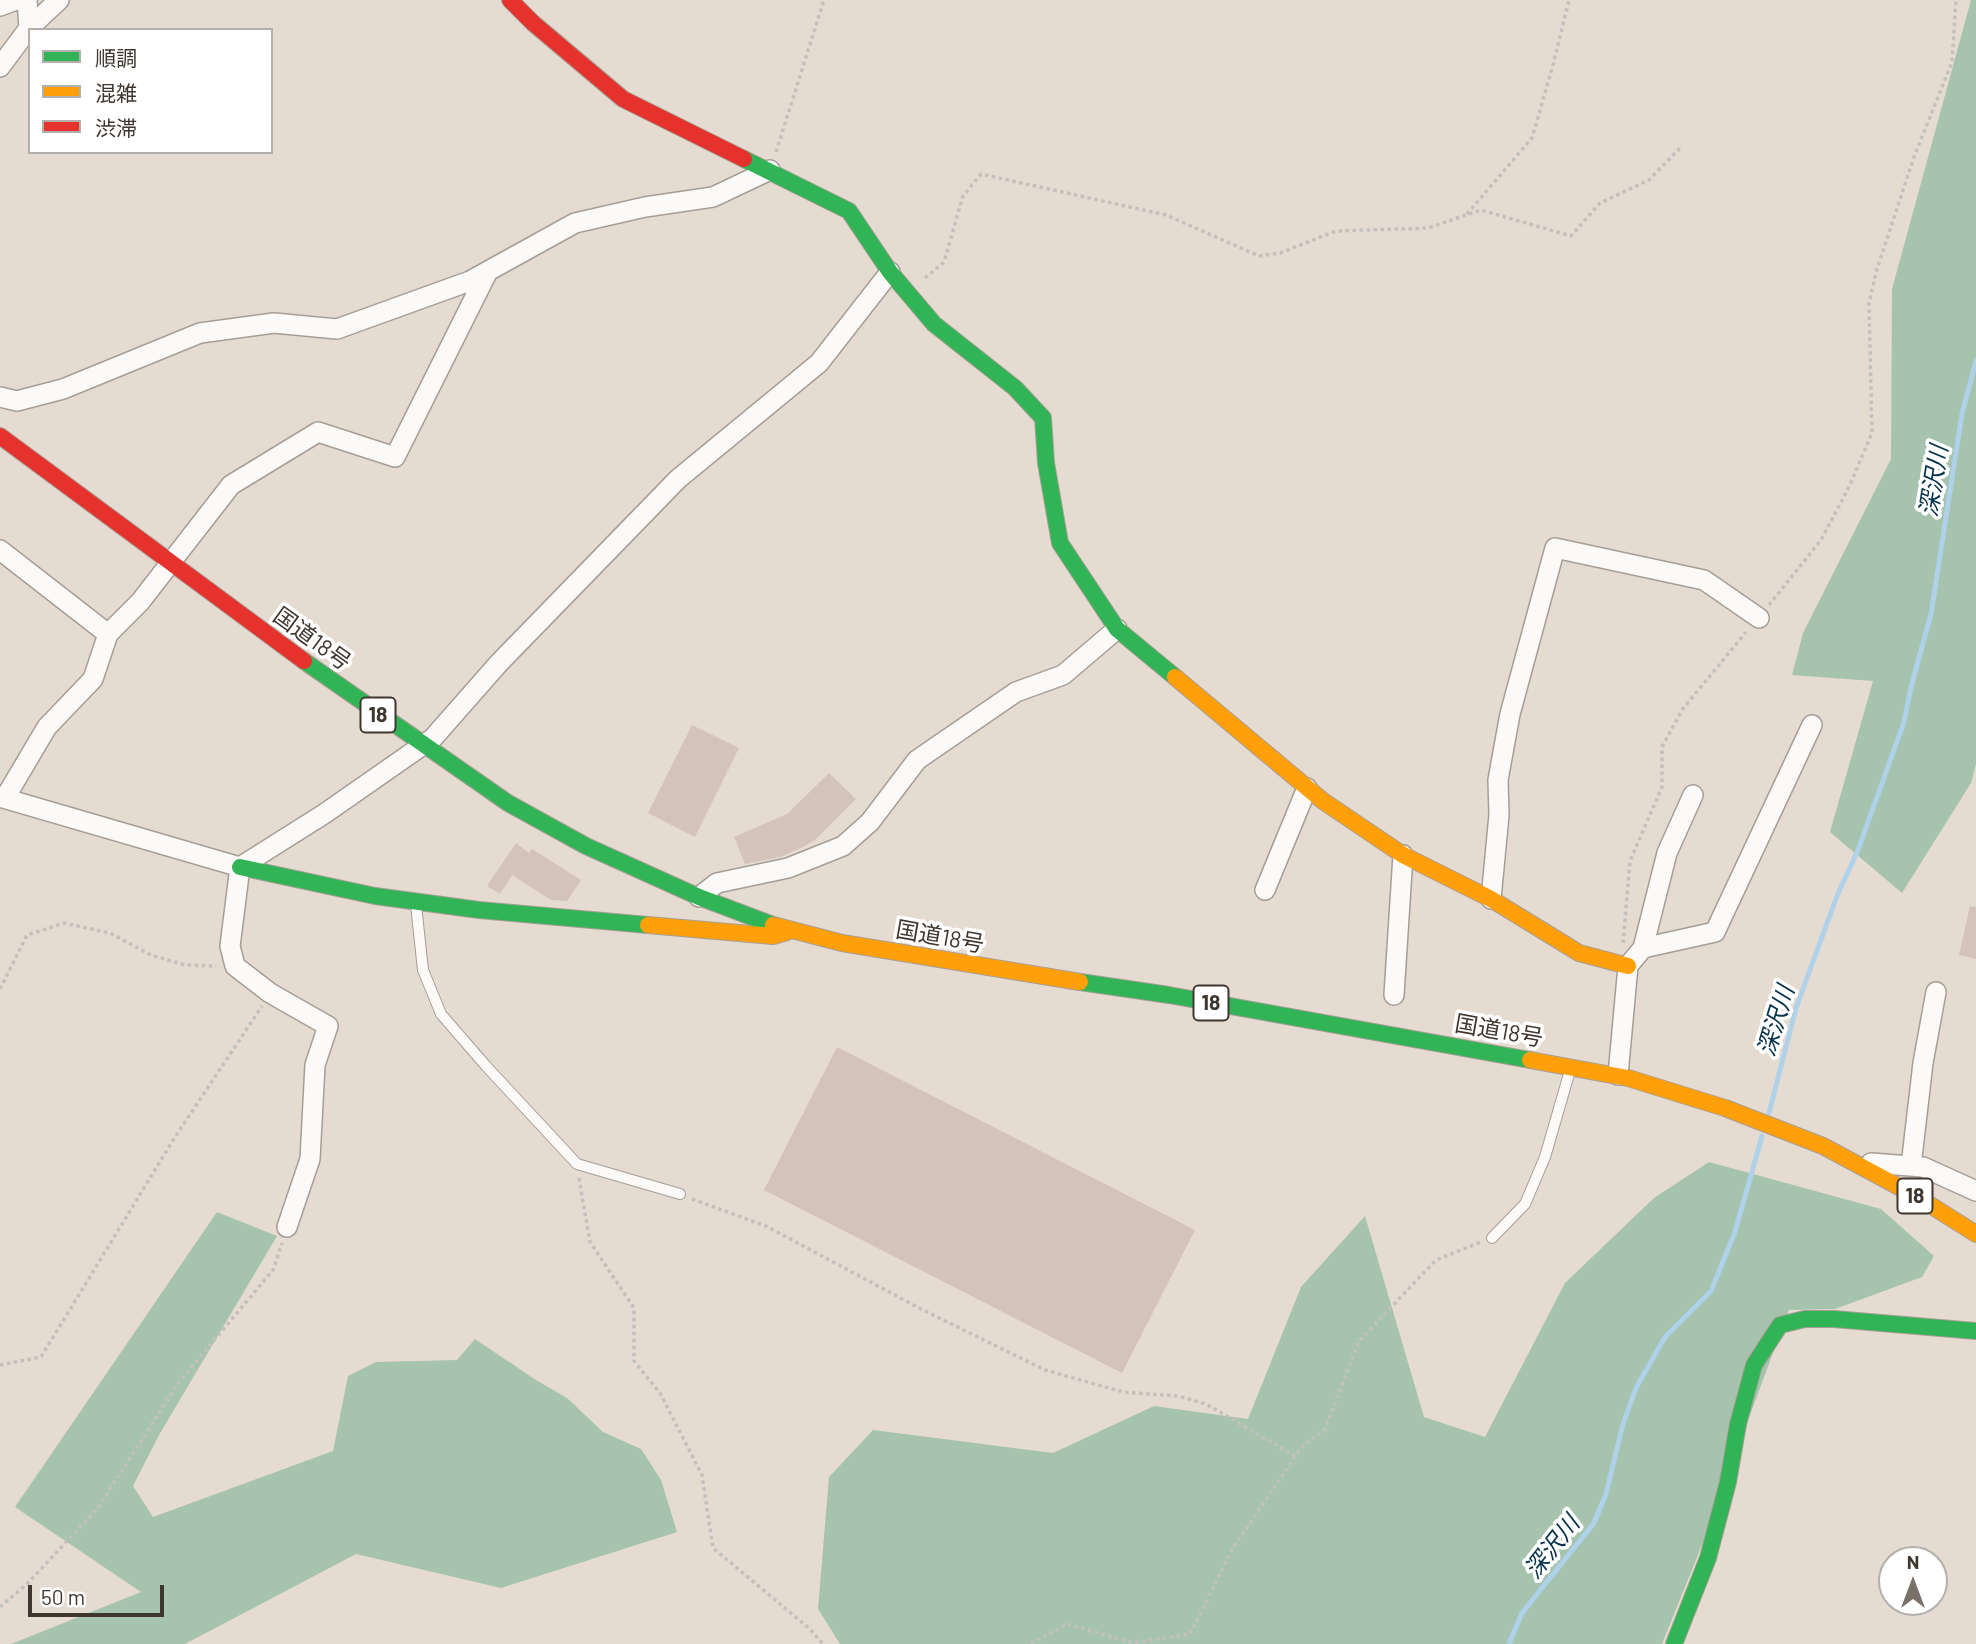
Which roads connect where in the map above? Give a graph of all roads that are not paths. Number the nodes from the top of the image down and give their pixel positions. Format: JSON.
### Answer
{"nodes":[{"id":1,"x":16,"y":0,"type":"edge"},
{"id":2,"x":27,"y":0,"type":"edge"},
{"id":3,"x":59,"y":0,"type":"edge"},
{"id":4,"x":510,"y":0,"type":"edge"},
{"id":5,"x":0,"y":6,"type":"edge"},
{"id":6,"x":29,"y":28,"type":"joint"},
{"id":7,"x":28,"y":29,"type":"edge"},
{"id":8,"x":0,"y":68,"type":"edge"},
{"id":9,"x":770,"y":170,"type":"junction"},
{"id":10,"x":488,"y":271,"type":"junction"},
{"id":11,"x":890,"y":272,"type":"junction"},
{"id":12,"x":0,"y":397,"type":"edge"},
{"id":13,"x":0,"y":436,"type":"edge"},
{"id":14,"x":0,"y":550,"type":"edge"},
{"id":15,"x":171,"y":563,"type":"junction"},
{"id":16,"x":1759,"y":618,"type":"road end"},
{"id":17,"x":1117,"y":629,"type":"junction"},
{"id":18,"x":108,"y":634,"type":"junction"},
{"id":19,"x":1812,"y":725,"type":"dead end"},
{"id":20,"x":423,"y":746,"type":"junction"},
{"id":21,"x":1307,"y":788,"type":"junction"},
{"id":22,"x":1693,"y":795,"type":"dead end"},
{"id":23,"x":2,"y":798,"type":"edge"},
{"id":24,"x":1403,"y":855,"type":"junction"},
{"id":25,"x":240,"y":867,"type":"junction"},
{"id":26,"x":1265,"y":890,"type":"dead end"},
{"id":27,"x":1491,"y":899,"type":"junction"},
{"id":28,"x":416,"y":902,"type":"junction"},
{"id":29,"x":691,"y":906,"type":"junction"},
{"id":30,"x":668,"y":927,"type":"junction"},
{"id":31,"x":793,"y":930,"type":"junction"},
{"id":32,"x":1643,"y":948,"type":"junction"},
{"id":33,"x":1628,"y":966,"type":"junction"},
{"id":34,"x":1936,"y":992,"type":"dead end"},
{"id":35,"x":1394,"y":995,"type":"dead end"},
{"id":36,"x":1572,"y":1067,"type":"junction"},
{"id":37,"x":1623,"y":1076,"type":"junction"},
{"id":38,"x":1852,"y":1162,"type":"junction"},
{"id":39,"x":1911,"y":1166,"type":"junction"},
{"id":40,"x":1976,"y":1191,"type":"edge"},
{"id":41,"x":680,"y":1194,"type":"road end"},
{"id":42,"x":287,"y":1227,"type":"road end"},
{"id":43,"x":1976,"y":1234,"type":"edge"},
{"id":44,"x":1492,"y":1238,"type":"road end"},
{"id":45,"x":1976,"y":1331,"type":"edge"},
{"id":46,"x":1674,"y":1644,"type":"edge"}],
"edges":[{"from":1,"to":5,"type":"street"},
{"from":2,"to":6,"type":"street"},
{"from":3,"to":6,"type":"street"},
{"from":4,"to":9,"type":"main road"},
{"from":7,"to":8,"type":"street"},
{"from":9,"to":10,"type":"street"},
{"from":9,"to":11,"type":"main road"},
{"from":10,"to":12,"type":"street"},
{"from":10,"to":15,"type":"street"},
{"from":11,"to":17,"type":"main road"},
{"from":11,"to":20,"type":"street"},
{"from":13,"to":15,"type":"main road","name":"国道18号","number":"18"},
{"from":14,"to":18,"type":"street"},
{"from":15,"to":18,"type":"street"},
{"from":15,"to":20,"type":"main road","name":"国道18号","number":"18"},
{"from":16,"to":27,"type":"street"},
{"from":17,"to":21,"type":"main road"},
{"from":17,"to":29,"type":"street"},
{"from":18,"to":23,"type":"street"},
{"from":19,"to":32,"type":"street"},
{"from":20,"to":25,"type":"street"},
{"from":20,"to":29,"type":"main road","name":"国道18号","number":"18"},
{"from":21,"to":24,"type":"main road"},
{"from":21,"to":26,"type":"street"},
{"from":22,"to":32,"type":"street"},
{"from":23,"to":25,"type":"street"},
{"from":24,"to":27,"type":"main road"},
{"from":24,"to":35,"type":"street"},
{"from":25,"to":28,"type":"main road"},
{"from":25,"to":42,"type":"street"},
{"from":27,"to":33,"type":"main road"},
{"from":28,"to":30,"type":"main road"},
{"from":28,"to":41,"type":"lane"},
{"from":29,"to":30,"type":"main road"},
{"from":29,"to":31,"type":"main road","name":"国道18号","number":"18"},
{"from":30,"to":31,"type":"main road"},
{"from":31,"to":36,"type":"main road","name":"国道18号","number":"18"},
{"from":32,"to":33,"type":"street"},
{"from":33,"to":37,"type":"street"},
{"from":34,"to":39,"type":"street"},
{"from":36,"to":37,"type":"main road","name":"国道18号","number":"18"},
{"from":36,"to":44,"type":"lane"},
{"from":37,"to":38,"type":"main road","name":"国道18号","number":"18"},
{"from":38,"to":39,"type":"street"},
{"from":38,"to":43,"type":"main road","name":"国道18号","number":"18"},
{"from":39,"to":40,"type":"street"},
{"from":45,"to":46,"type":"main road"}]}
